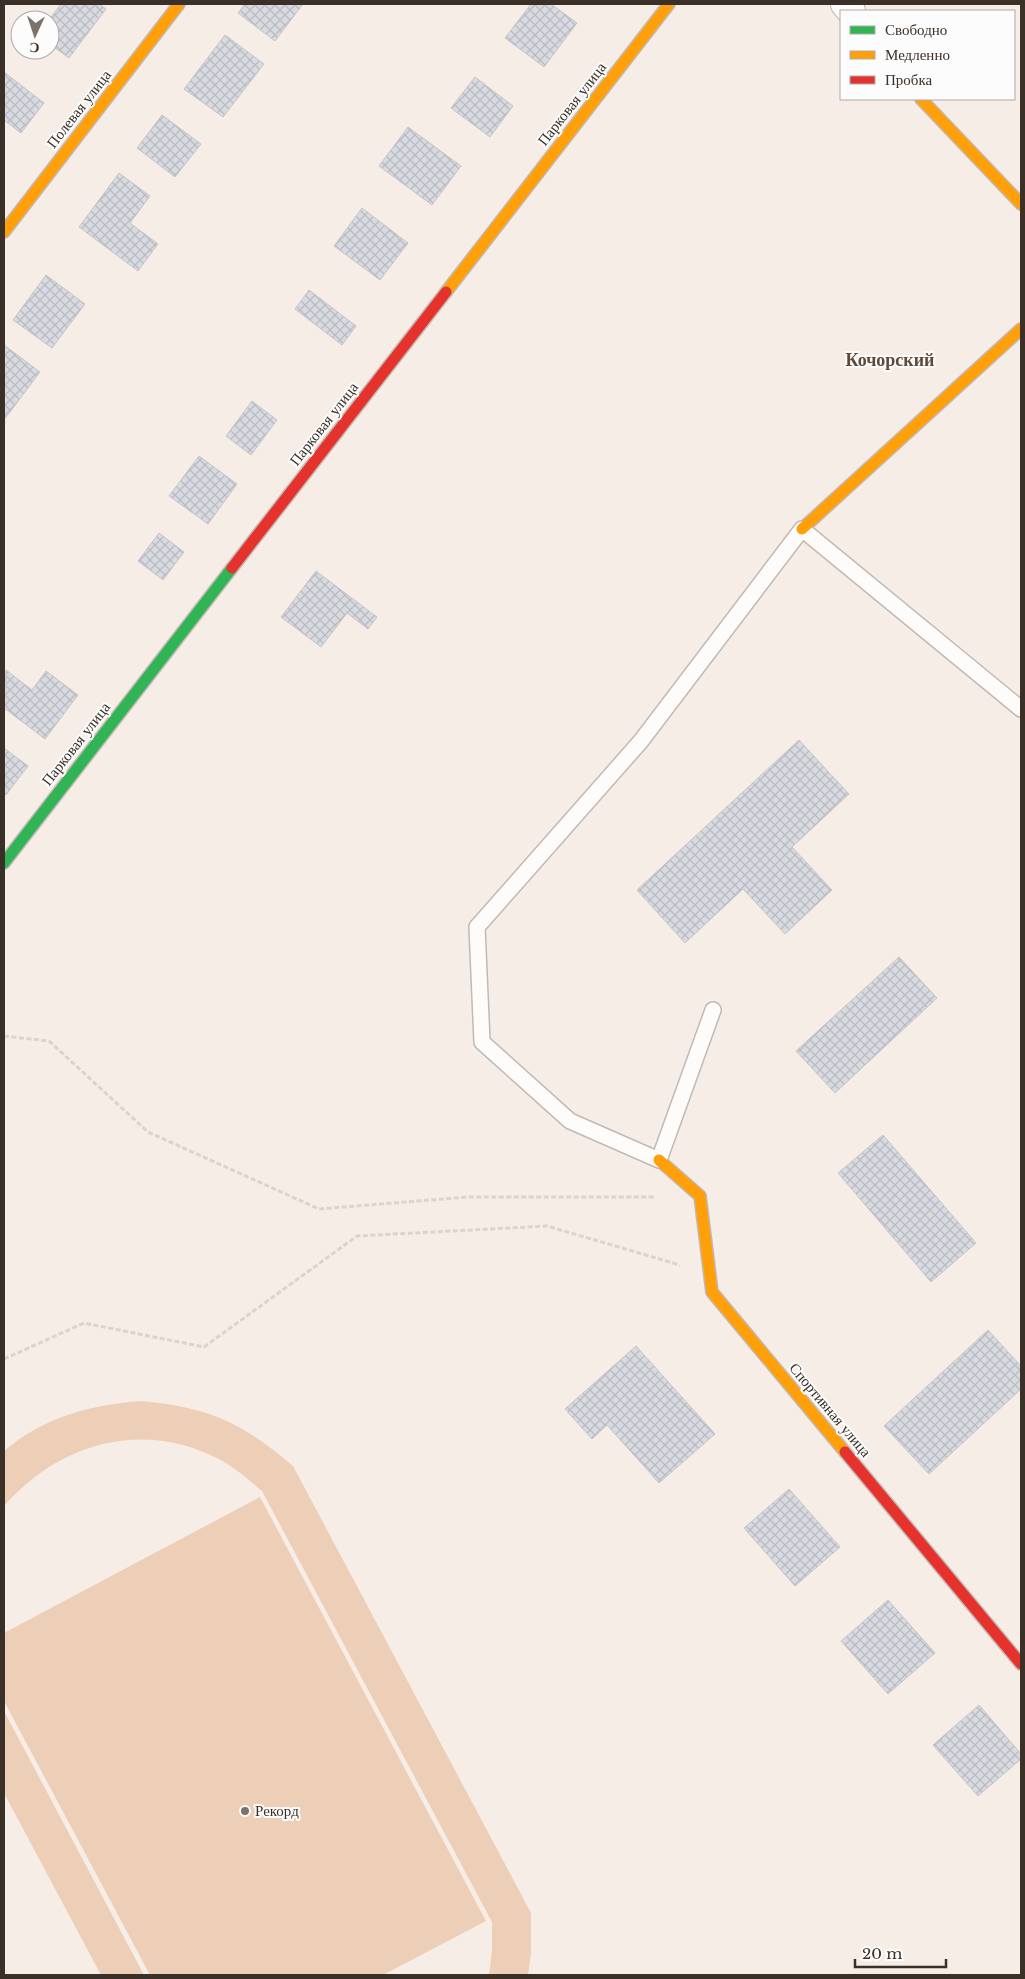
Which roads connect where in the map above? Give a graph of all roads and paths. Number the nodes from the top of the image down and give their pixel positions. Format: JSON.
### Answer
{"nodes":[{"id":1,"x":179,"y":4,"type":"edge"},
{"id":2,"x":669,"y":4,"type":"edge"},
{"id":3,"x":922,"y":100,"type":"edge"},
{"id":4,"x":1021,"y":204,"type":"edge"},
{"id":5,"x":4,"y":232,"type":"edge"},
{"id":6,"x":1021,"y":329,"type":"edge"},
{"id":7,"x":802,"y":529,"type":"junction"},
{"id":8,"x":1021,"y":709,"type":"edge"},
{"id":9,"x":4,"y":863,"type":"edge"},
{"id":10,"x":713,"y":1010,"type":"dead end"},
{"id":11,"x":4,"y":1036,"type":"edge"},
{"id":12,"x":658,"y":1160,"type":"junction"},
{"id":13,"x":700,"y":1196,"type":"junction"},
{"id":14,"x":710,"y":1273,"type":"junction"},
{"id":15,"x":4,"y":1359,"type":"edge"},
{"id":16,"x":1021,"y":1664,"type":"edge"}],
"edges":[{"from":1,"to":5,"type":"street","name":"Полевая улица"},
{"from":2,"to":9,"type":"street","name":"Парковая улица"},
{"from":3,"to":4,"type":"street"},
{"from":6,"to":7,"type":"street"},
{"from":7,"to":8,"type":"lane"},
{"from":7,"to":12,"type":"lane"},
{"from":10,"to":12,"type":"lane"},
{"from":11,"to":13,"type":"path"},
{"from":12,"to":13,"type":"street"},
{"from":13,"to":14,"type":"street","name":"Спортивная улица"},
{"from":14,"to":15,"type":"path"},
{"from":14,"to":16,"type":"street","name":"Спортивная улица"}]}
